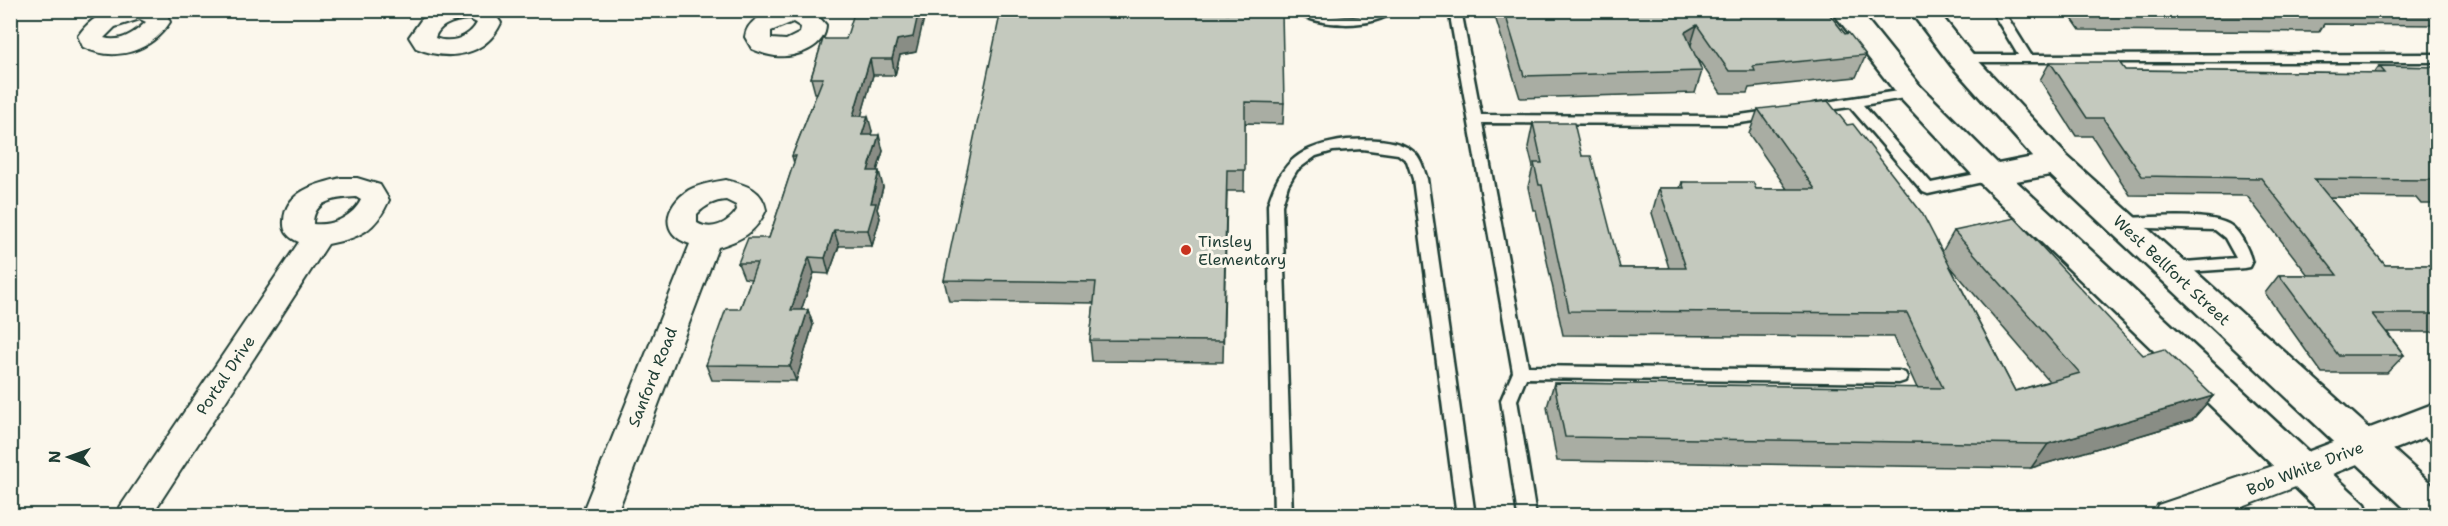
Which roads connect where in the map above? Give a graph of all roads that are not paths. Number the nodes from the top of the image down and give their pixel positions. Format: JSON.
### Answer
{"nodes":[{"id":1,"x":1298,"y":10,"type":"edge"},
{"id":2,"x":1389,"y":10,"type":"edge"},
{"id":3,"x":1455,"y":10,"type":"edge"},
{"id":4,"x":1844,"y":10,"type":"edge"},
{"id":5,"x":1922,"y":10,"type":"edge"},
{"id":6,"x":1997,"y":10,"type":"edge"},
{"id":7,"x":2026,"y":58,"type":"junction"},
{"id":8,"x":2438,"y":58,"type":"edge"},
{"id":9,"x":1961,"y":59,"type":"junction"},
{"id":10,"x":1911,"y":93,"type":"junction"},
{"id":11,"x":1853,"y":102,"type":"junction"},
{"id":12,"x":1475,"y":118,"type":"junction"},
{"id":13,"x":2056,"y":163,"type":"junction"},
{"id":14,"x":1991,"y":176,"type":"junction"},
{"id":15,"x":2121,"y":223,"type":"junction"},
{"id":16,"x":318,"y":236,"type":"dead end"},
{"id":17,"x":707,"y":238,"type":"dead end"},
{"id":18,"x":2170,"y":268,"type":"junction"},
{"id":19,"x":1521,"y":372,"type":"junction"},
{"id":20,"x":1899,"y":377,"type":"dead end"},
{"id":21,"x":2431,"y":427,"type":"edge"},
{"id":22,"x":2362,"y":447,"type":"junction"},
{"id":23,"x":2302,"y":470,"type":"junction"},
{"id":24,"x":2438,"y":514,"type":"edge"},
{"id":25,"x":131,"y":516,"type":"edge"},
{"id":26,"x":598,"y":516,"type":"edge"},
{"id":27,"x":1283,"y":516,"type":"edge"},
{"id":28,"x":1466,"y":516,"type":"edge"},
{"id":29,"x":1527,"y":516,"type":"edge"},
{"id":30,"x":2171,"y":516,"type":"edge"},
{"id":31,"x":2351,"y":516,"type":"edge"}],
"edges":[{"from":1,"to":2,"type":"lane"},
{"from":3,"to":12,"type":"lane"},
{"from":4,"to":10,"type":"main road"},
{"from":5,"to":9,"type":"main road","name":"West Bellfort Street"},
{"from":6,"to":7,"type":"lane"},
{"from":7,"to":8,"type":"lane"},
{"from":7,"to":9,"type":"lane"},
{"from":9,"to":13,"type":"main road","name":"West Bellfort Street"},
{"from":10,"to":11,"type":"lane"},
{"from":10,"to":14,"type":"main road"},
{"from":11,"to":12,"type":"lane"},
{"from":11,"to":14,"type":"lane"},
{"from":12,"to":19,"type":"lane"},
{"from":13,"to":14,"type":"main road"},
{"from":13,"to":15,"type":"main road","name":"West Bellfort Street"},
{"from":14,"to":23,"type":"main road"},
{"from":15,"to":18,"type":"main road","name":"West Bellfort Street"},
{"from":15,"to":18,"type":"lane"},
{"from":16,"to":25,"type":"street","name":"Portal Drive"},
{"from":17,"to":26,"type":"street","name":"Sanford Road"},
{"from":18,"to":22,"type":"main road","name":"West Bellfort Street"},
{"from":19,"to":20,"type":"lane"},
{"from":19,"to":29,"type":"lane"},
{"from":21,"to":22,"type":"main road","name":"Bob White Drive"},
{"from":22,"to":23,"type":"main road","name":"Bob White Drive"},
{"from":22,"to":24,"type":"main road","name":"West Bellfort Street"},
{"from":23,"to":30,"type":"street","name":"Bob White Drive"},
{"from":23,"to":31,"type":"main road"},
{"from":27,"to":28,"type":"lane"}]}
